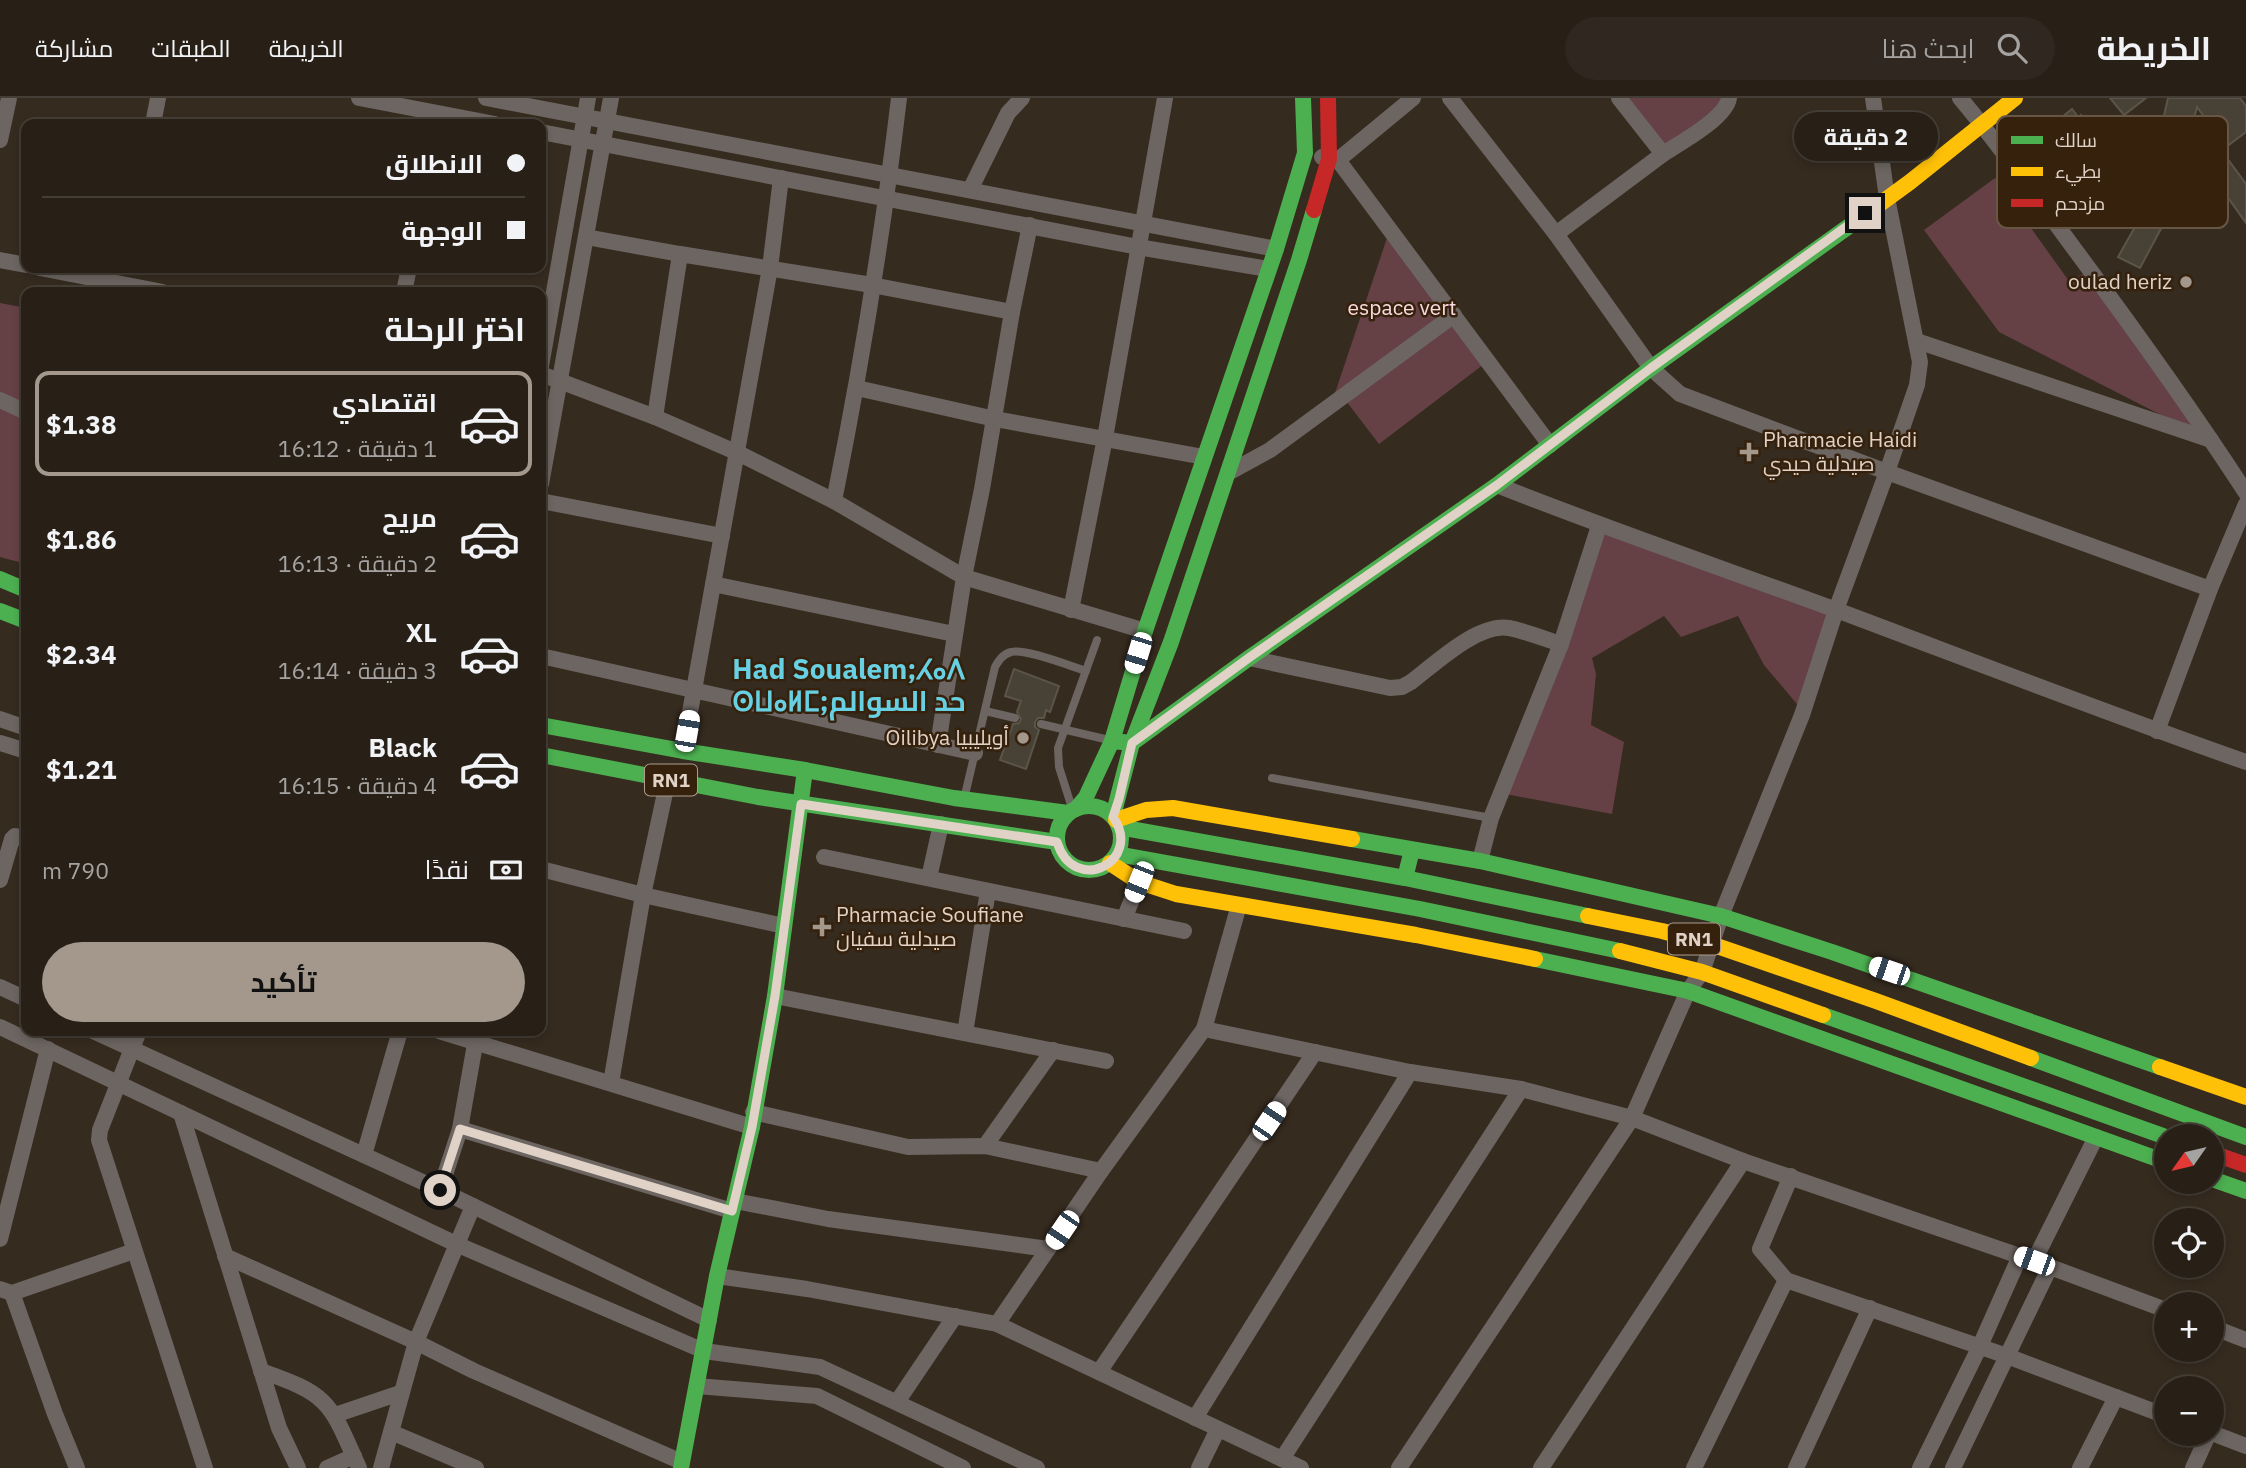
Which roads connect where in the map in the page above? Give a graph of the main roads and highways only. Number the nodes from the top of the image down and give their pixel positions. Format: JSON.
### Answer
{"nodes":[{"id":1,"x":1303,"y":98,"type":"edge"},
{"id":2,"x":1328,"y":98,"type":"edge"},
{"id":3,"x":2015,"y":98,"type":"edge"},
{"id":4,"x":0,"y":579,"type":"edge"},
{"id":5,"x":21,"y":588,"type":"edge"},
{"id":6,"x":0,"y":611,"type":"edge"},
{"id":7,"x":21,"y":619,"type":"edge"},
{"id":8,"x":546,"y":727,"type":"edge"},
{"id":9,"x":1112,"y":741,"type":"junction"},
{"id":10,"x":1132,"y":743,"type":"junction"},
{"id":11,"x":546,"y":756,"type":"edge"},
{"id":12,"x":805,"y":770,"type":"junction"},
{"id":13,"x":801,"y":804,"type":"junction"},
{"id":14,"x":1073,"y":811,"type":"junction"},
{"id":15,"x":1116,"y":821,"type":"junction"},
{"id":16,"x":1057,"y":842,"type":"junction"},
{"id":17,"x":1412,"y":850,"type":"junction"},
{"id":18,"x":1114,"y":858,"type":"junction"},
{"id":19,"x":1405,"y":878,"type":"junction"},
{"id":20,"x":2246,"y":1097,"type":"edge"},
{"id":21,"x":2154,"y":1133,"type":"edge"},
{"id":22,"x":2246,"y":1137,"type":"edge"},
{"id":23,"x":2224,"y":1157,"type":"edge"},
{"id":24,"x":2154,"y":1158,"type":"edge"},
{"id":25,"x":2246,"y":1165,"type":"edge"},
{"id":26,"x":2224,"y":1183,"type":"edge"},
{"id":27,"x":2246,"y":1191,"type":"edge"},
{"id":28,"x":681,"y":1465,"type":"edge"}],
"edges":[{"from":1,"to":9,"type":"main road"},
{"from":2,"to":10,"type":"main road"},
{"from":3,"to":10,"type":"main road"},
{"from":4,"to":5,"type":"main road"},
{"from":6,"to":7,"type":"main road"},
{"from":8,"to":12,"type":"main road","number":"RN1"},
{"from":9,"to":10,"type":"main road"},
{"from":9,"to":14,"type":"main road"},
{"from":10,"to":15,"type":"main road"},
{"from":11,"to":13,"type":"main road","number":"RN1"},
{"from":12,"to":13,"type":"main road"},
{"from":12,"to":14,"type":"main road","number":"RN1"},
{"from":13,"to":16,"type":"main road","number":"RN1"},
{"from":13,"to":28,"type":"main road"},
{"from":14,"to":15,"type":"main road","number":"RN1"},
{"from":14,"to":16,"type":"main road"},
{"from":15,"to":17,"type":"main road"},
{"from":15,"to":18,"type":"main road"},
{"from":15,"to":19,"type":"main road","number":"RN1"},
{"from":16,"to":18,"type":"main road","number":"RN1"},
{"from":17,"to":19,"type":"main road"},
{"from":17,"to":20,"type":"main road"},
{"from":18,"to":21,"type":"main road","number":"RN1"},
{"from":18,"to":24,"type":"main road"},
{"from":19,"to":22,"type":"main road","number":"RN1"},
{"from":23,"to":25,"type":"main road"},
{"from":26,"to":27,"type":"main road"}]}
